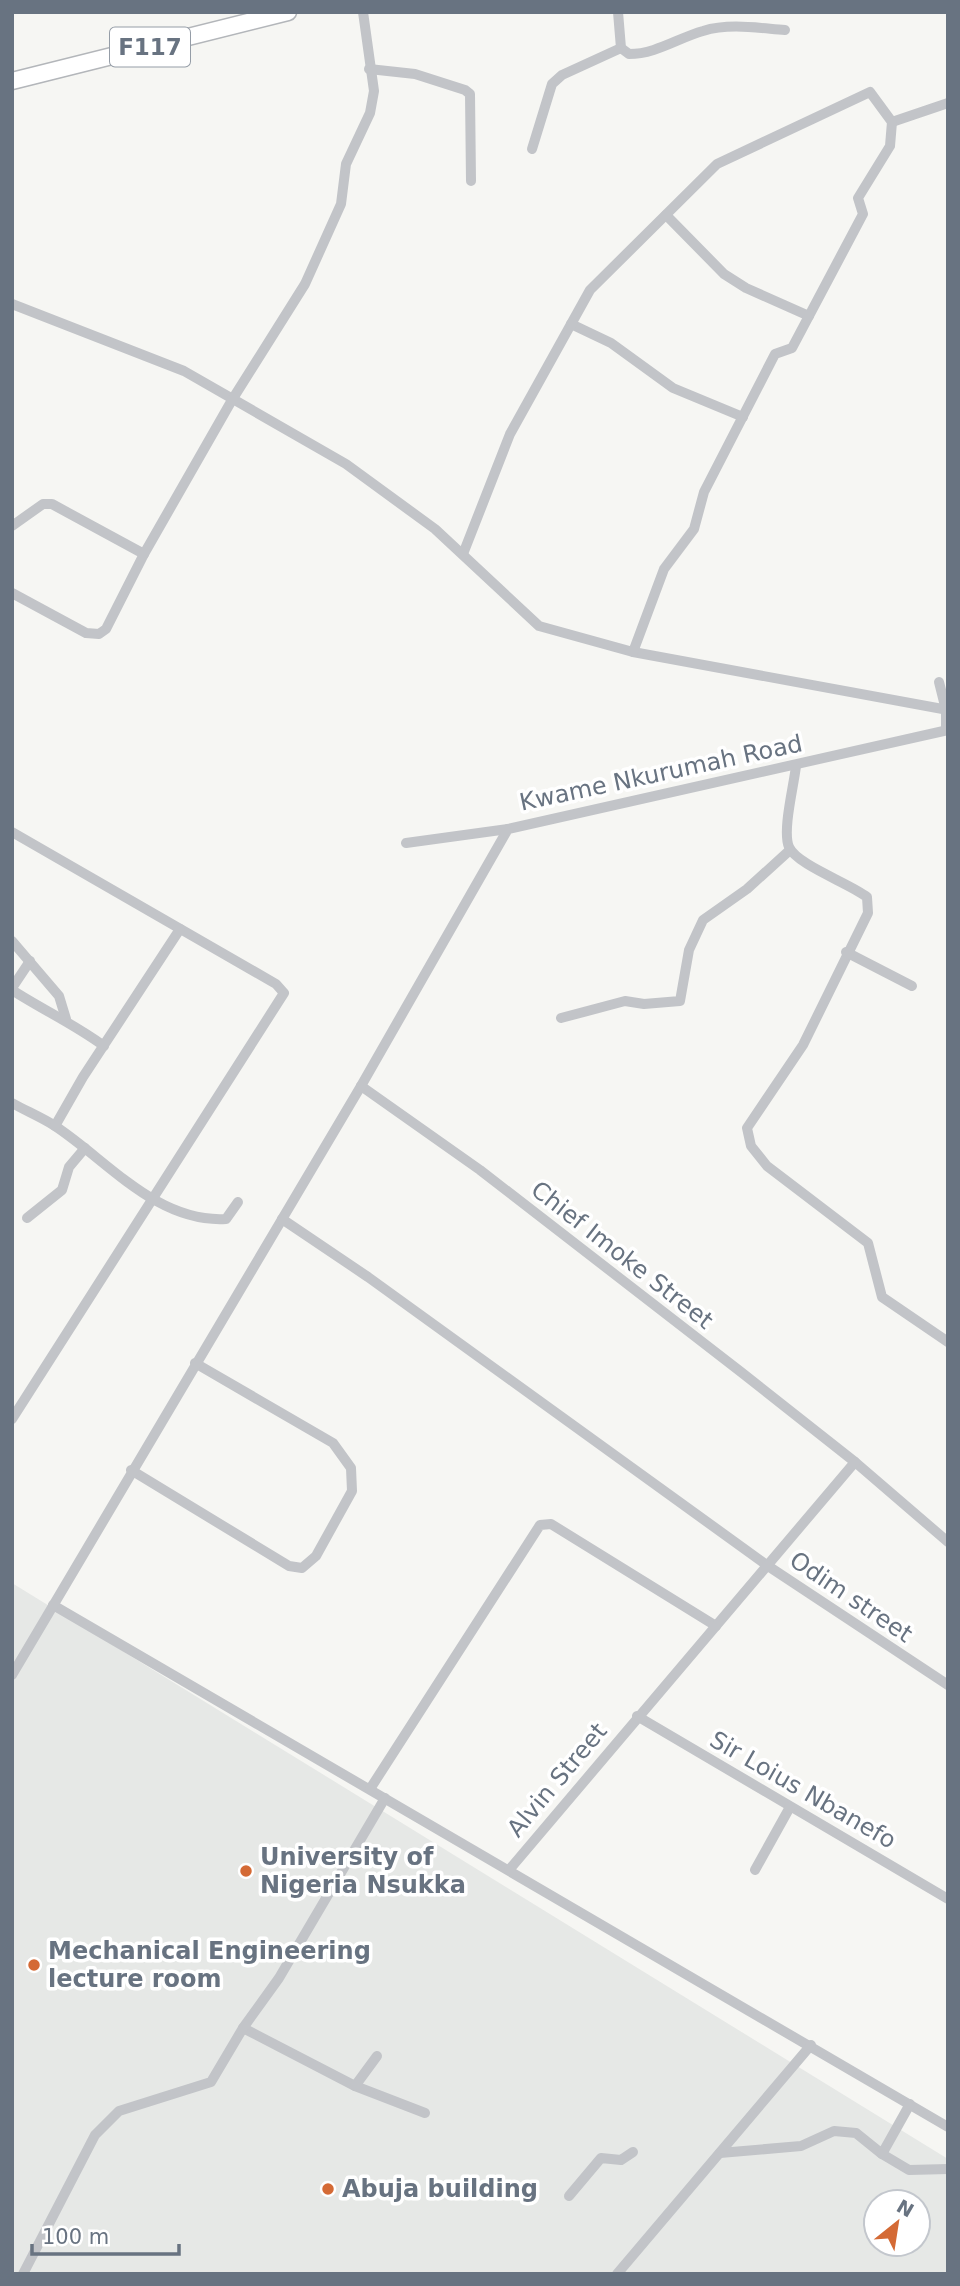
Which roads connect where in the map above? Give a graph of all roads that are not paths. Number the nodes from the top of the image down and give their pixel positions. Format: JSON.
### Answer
{"nodes":[{"id":1,"x":288,"y":12,"type":"edge"},
{"id":2,"x":363,"y":12,"type":"edge"},
{"id":3,"x":618,"y":12,"type":"edge"},
{"id":4,"x":785,"y":30,"type":"dead end"},
{"id":5,"x":621,"y":48,"type":"junction"},
{"id":6,"x":369,"y":69,"type":"junction"},
{"id":7,"x":12,"y":81,"type":"edge"},
{"id":8,"x":948,"y":103,"type":"edge"},
{"id":9,"x":892,"y":122,"type":"junction"},
{"id":10,"x":532,"y":149,"type":"dead end"},
{"id":11,"x":471,"y":181,"type":"dead end"},
{"id":12,"x":666,"y":215,"type":"junction"},
{"id":13,"x":12,"y":304,"type":"edge"},
{"id":14,"x":809,"y":316,"type":"junction"},
{"id":15,"x":571,"y":324,"type":"junction"},
{"id":16,"x":232,"y":400,"type":"junction"},
{"id":17,"x":743,"y":417,"type":"junction"},
{"id":18,"x":12,"y":526,"type":"edge"},
{"id":19,"x":144,"y":554,"type":"junction"},
{"id":20,"x":463,"y":554,"type":"junction"},
{"id":21,"x":12,"y":593,"type":"edge"},
{"id":22,"x":633,"y":652,"type":"junction"},
{"id":23,"x":939,"y":682,"type":"dead end"},
{"id":24,"x":947,"y":710,"type":"edge"},
{"id":25,"x":947,"y":730,"type":"edge"},
{"id":26,"x":796,"y":766,"type":"junction"},
{"id":27,"x":508,"y":829,"type":"junction"},
{"id":28,"x":12,"y":832,"type":"edge"},
{"id":29,"x":407,"y":843,"type":"dead end"},
{"id":30,"x":790,"y":850,"type":"junction"},
{"id":31,"x":180,"y":929,"type":"junction"},
{"id":32,"x":12,"y":941,"type":"edge"},
{"id":33,"x":846,"y":952,"type":"junction"},
{"id":34,"x":30,"y":961,"type":"junction"},
{"id":35,"x":912,"y":986,"type":"dead end"},
{"id":36,"x":12,"y":989,"type":"edge"},
{"id":37,"x":561,"y":1018,"type":"dead end"},
{"id":38,"x":66,"y":1019,"type":"junction"},
{"id":39,"x":104,"y":1046,"type":"junction"},
{"id":40,"x":361,"y":1086,"type":"junction"},
{"id":41,"x":12,"y":1103,"type":"edge"},
{"id":42,"x":55,"y":1126,"type":"junction"},
{"id":43,"x":85,"y":1148,"type":"junction"},
{"id":44,"x":152,"y":1198,"type":"junction"},
{"id":45,"x":238,"y":1202,"type":"dead end"},
{"id":46,"x":27,"y":1218,"type":"dead end"},
{"id":47,"x":282,"y":1219,"type":"junction"},
{"id":48,"x":948,"y":1342,"type":"edge"},
{"id":49,"x":195,"y":1363,"type":"junction"},
{"id":50,"x":12,"y":1419,"type":"edge"},
{"id":51,"x":855,"y":1462,"type":"junction"},
{"id":52,"x":131,"y":1470,"type":"junction"},
{"id":53,"x":948,"y":1542,"type":"edge"},
{"id":54,"x":768,"y":1566,"type":"junction"},
{"id":55,"x":53,"y":1605,"type":"junction"},
{"id":56,"x":716,"y":1626,"type":"junction"},
{"id":57,"x":12,"y":1675,"type":"edge"},
{"id":58,"x":948,"y":1685,"type":"edge"},
{"id":59,"x":637,"y":1716,"type":"junction"},
{"id":60,"x":370,"y":1789,"type":"junction"},
{"id":61,"x":385,"y":1798,"type":"junction"},
{"id":62,"x":790,"y":1807,"type":"junction"},
{"id":63,"x":509,"y":1870,"type":"junction"},
{"id":64,"x":755,"y":1870,"type":"dead end"},
{"id":65,"x":948,"y":1899,"type":"edge"},
{"id":66,"x":243,"y":2028,"type":"junction"},
{"id":67,"x":811,"y":2045,"type":"junction"},
{"id":68,"x":377,"y":2056,"type":"dead end"},
{"id":69,"x":355,"y":2086,"type":"junction"},
{"id":70,"x":910,"y":2104,"type":"junction"},
{"id":71,"x":425,"y":2113,"type":"dead end"},
{"id":72,"x":948,"y":2127,"type":"edge"},
{"id":73,"x":633,"y":2152,"type":"dead end"},
{"id":74,"x":720,"y":2153,"type":"junction"},
{"id":75,"x":882,"y":2154,"type":"junction"},
{"id":76,"x":948,"y":2169,"type":"edge"},
{"id":77,"x":569,"y":2196,"type":"dead end"},
{"id":78,"x":23,"y":2274,"type":"edge"},
{"id":79,"x":617,"y":2274,"type":"edge"}],
"edges":[{"from":1,"to":7,"type":"main road","number":"F117"},
{"from":2,"to":6,"type":"street"},
{"from":3,"to":5,"type":"street"},
{"from":4,"to":5,"type":"street"},
{"from":5,"to":10,"type":"street"},
{"from":6,"to":11,"type":"street"},
{"from":6,"to":16,"type":"street"},
{"from":8,"to":9,"type":"street"},
{"from":9,"to":12,"type":"street"},
{"from":9,"to":14,"type":"street"},
{"from":12,"to":14,"type":"street"},
{"from":12,"to":15,"type":"street"},
{"from":13,"to":16,"type":"street"},
{"from":14,"to":17,"type":"street"},
{"from":15,"to":17,"type":"street"},
{"from":15,"to":20,"type":"street"},
{"from":16,"to":19,"type":"street"},
{"from":16,"to":20,"type":"street"},
{"from":17,"to":22,"type":"street"},
{"from":18,"to":19,"type":"street"},
{"from":19,"to":21,"type":"street"},
{"from":20,"to":22,"type":"street"},
{"from":22,"to":24,"type":"street"},
{"from":23,"to":24,"type":"street"},
{"from":24,"to":25,"type":"street"},
{"from":25,"to":26,"type":"street","name":"Kwame Nkurumah Road"},
{"from":26,"to":27,"type":"street","name":"Kwame Nkurumah Road"},
{"from":26,"to":30,"type":"street"},
{"from":27,"to":29,"type":"street"},
{"from":27,"to":40,"type":"street","name":"Kwame Nkurumah Road"},
{"from":28,"to":31,"type":"street"},
{"from":30,"to":33,"type":"street"},
{"from":30,"to":37,"type":"street"},
{"from":31,"to":39,"type":"street"},
{"from":31,"to":44,"type":"street"},
{"from":32,"to":34,"type":"street"},
{"from":33,"to":35,"type":"street"},
{"from":33,"to":48,"type":"street"},
{"from":34,"to":36,"type":"street"},
{"from":34,"to":38,"type":"street"},
{"from":36,"to":38,"type":"street"},
{"from":38,"to":39,"type":"street"},
{"from":39,"to":42,"type":"street"},
{"from":40,"to":47,"type":"street","name":"Kwame Nkurumah Road"},
{"from":40,"to":51,"type":"street","name":"Chief Imoke Street"},
{"from":41,"to":42,"type":"street"},
{"from":42,"to":43,"type":"street"},
{"from":43,"to":44,"type":"street"},
{"from":43,"to":46,"type":"street"},
{"from":44,"to":45,"type":"street"},
{"from":44,"to":50,"type":"street"},
{"from":47,"to":49,"type":"street","name":"Kwame Nkurumah Road"},
{"from":47,"to":54,"type":"street","name":"Odim street"},
{"from":49,"to":52,"type":"street","name":"Kwame Nkurumah Road"},
{"from":49,"to":52,"type":"street"},
{"from":51,"to":53,"type":"street","name":"Chief Imoke Street"},
{"from":51,"to":54,"type":"street","name":"Alvin Street"},
{"from":52,"to":55,"type":"street","name":"Kwame Nkurumah Road"},
{"from":54,"to":56,"type":"street","name":"Alvin Street"},
{"from":54,"to":58,"type":"street","name":"Odim street"},
{"from":55,"to":57,"type":"street","name":"Kwame Nkurumah Road"},
{"from":55,"to":60,"type":"street"},
{"from":56,"to":59,"type":"street","name":"Alvin Street"},
{"from":56,"to":60,"type":"street"},
{"from":59,"to":62,"type":"street","name":"Sir Loius Nbanefo"},
{"from":59,"to":63,"type":"street","name":"Alvin Street"},
{"from":60,"to":61,"type":"street"},
{"from":61,"to":63,"type":"street"},
{"from":61,"to":66,"type":"street"},
{"from":62,"to":64,"type":"street"},
{"from":62,"to":65,"type":"street","name":"Sir Loius Nbanefo"},
{"from":63,"to":67,"type":"street"},
{"from":66,"to":69,"type":"street"},
{"from":66,"to":78,"type":"street"},
{"from":67,"to":70,"type":"street"},
{"from":67,"to":74,"type":"street"},
{"from":68,"to":69,"type":"street"},
{"from":69,"to":71,"type":"street"},
{"from":70,"to":72,"type":"street"},
{"from":70,"to":75,"type":"street"},
{"from":73,"to":77,"type":"street"},
{"from":74,"to":75,"type":"street"},
{"from":74,"to":79,"type":"street"},
{"from":75,"to":76,"type":"street"}]}
